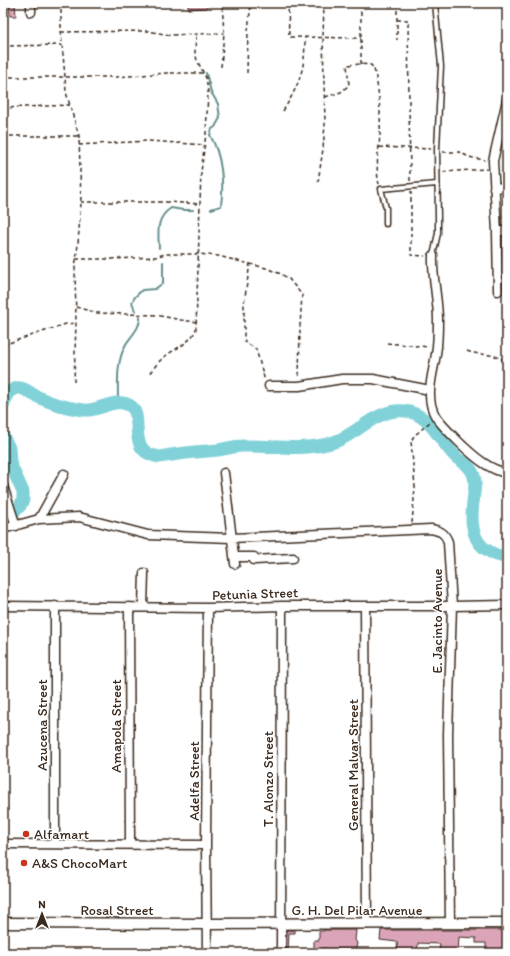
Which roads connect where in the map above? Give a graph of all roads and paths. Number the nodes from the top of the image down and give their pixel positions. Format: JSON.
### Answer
{"nodes":[{"id":1,"x":61,"y":3,"type":"edge"},
{"id":2,"x":222,"y":3,"type":"edge"},
{"id":3,"x":251,"y":3,"type":"edge"},
{"id":4,"x":288,"y":3,"type":"edge"},
{"id":5,"x":324,"y":3,"type":"edge"},
{"id":6,"x":361,"y":3,"type":"edge"},
{"id":7,"x":397,"y":3,"type":"edge"},
{"id":8,"x":435,"y":3,"type":"edge"},
{"id":9,"x":397,"y":20,"type":"junction"},
{"id":10,"x":61,"y":32,"type":"junction"},
{"id":11,"x":224,"y":33,"type":"junction"},
{"id":12,"x":196,"y":34,"type":"junction"},
{"id":13,"x":305,"y":37,"type":"junction"},
{"id":14,"x":323,"y":37,"type":"junction"},
{"id":15,"x":361,"y":38,"type":"junction"},
{"id":16,"x":397,"y":40,"type":"dead end"},
{"id":17,"x":62,"y":45,"type":"junction"},
{"id":18,"x":3,"y":46,"type":"edge"},
{"id":19,"x":361,"y":64,"type":"junction"},
{"id":20,"x":221,"y":67,"type":"dead end"},
{"id":21,"x":204,"y":73,"type":"junction"},
{"id":22,"x":247,"y":73,"type":"dead end"},
{"id":23,"x":3,"y":77,"type":"edge"},
{"id":24,"x":64,"y":77,"type":"junction"},
{"id":25,"x":325,"y":97,"type":"junction"},
{"id":26,"x":507,"y":100,"type":"edge"},
{"id":27,"x":70,"y":105,"type":"junction"},
{"id":28,"x":3,"y":108,"type":"edge"},
{"id":29,"x":283,"y":111,"type":"dead end"},
{"id":30,"x":3,"y":136,"type":"edge"},
{"id":31,"x":78,"y":136,"type":"junction"},
{"id":32,"x":79,"y":145,"type":"junction"},
{"id":33,"x":204,"y":145,"type":"junction"},
{"id":34,"x":379,"y":146,"type":"junction"},
{"id":35,"x":410,"y":149,"type":"junction"},
{"id":36,"x":437,"y":151,"type":"junction"},
{"id":37,"x":493,"y":165,"type":"junction"},
{"id":38,"x":437,"y":172,"type":"junction"},
{"id":39,"x":318,"y":182,"type":"dead end"},
{"id":40,"x":438,"y":184,"type":"junction"},
{"id":41,"x":410,"y":186,"type":"junction"},
{"id":42,"x":507,"y":187,"type":"edge"},
{"id":43,"x":494,"y":188,"type":"junction"},
{"id":44,"x":381,"y":190,"type":"junction"},
{"id":45,"x":81,"y":202,"type":"junction"},
{"id":46,"x":200,"y":204,"type":"junction"},
{"id":47,"x":386,"y":224,"type":"dead end"},
{"id":48,"x":497,"y":231,"type":"junction"},
{"id":49,"x":507,"y":231,"type":"edge"},
{"id":50,"x":198,"y":254,"type":"junction"},
{"id":51,"x":433,"y":256,"type":"junction"},
{"id":52,"x":76,"y":259,"type":"junction"},
{"id":53,"x":250,"y":263,"type":"junction"},
{"id":54,"x":498,"y":291,"type":"dead end"},
{"id":55,"x":76,"y":307,"type":"junction"},
{"id":56,"x":197,"y":322,"type":"junction"},
{"id":57,"x":76,"y":324,"type":"junction"},
{"id":58,"x":387,"y":343,"type":"dead end"},
{"id":59,"x":3,"y":345,"type":"edge"},
{"id":60,"x":437,"y":347,"type":"junction"},
{"id":61,"x":467,"y":352,"type":"dead end"},
{"id":62,"x":507,"y":364,"type":"edge"},
{"id":63,"x":150,"y":373,"type":"dead end"},
{"id":64,"x":74,"y":382,"type":"dead end"},
{"id":65,"x":268,"y":386,"type":"joint"},
{"id":66,"x":299,"y":386,"type":"junction"},
{"id":67,"x":430,"y":390,"type":"junction"},
{"id":68,"x":434,"y":419,"type":"dead end"},
{"id":69,"x":224,"y":473,"type":"dead end"},
{"id":70,"x":507,"y":473,"type":"edge"},
{"id":71,"x":64,"y":474,"type":"dead end"},
{"id":72,"x":4,"y":488,"type":"edge"},
{"id":73,"x":40,"y":519,"type":"junction"},
{"id":74,"x":16,"y":526,"type":"junction"},
{"id":75,"x":3,"y":529,"type":"edge"},
{"id":76,"x":412,"y":530,"type":"junction"},
{"id":77,"x":231,"y":538,"type":"junction"},
{"id":78,"x":293,"y":558,"type":"dead end"},
{"id":79,"x":144,"y":574,"type":"dead end"},
{"id":80,"x":507,"y":605,"type":"edge"},
{"id":81,"x":3,"y":606,"type":"edge"},
{"id":82,"x":55,"y":606,"type":"junction"},
{"id":83,"x":282,"y":606,"type":"junction"},
{"id":84,"x":365,"y":606,"type":"junction"},
{"id":85,"x":452,"y":606,"type":"junction"},
{"id":86,"x":129,"y":607,"type":"junction"},
{"id":87,"x":143,"y":608,"type":"junction"},
{"id":88,"x":208,"y":608,"type":"junction"},
{"id":89,"x":3,"y":844,"type":"edge"},
{"id":90,"x":55,"y":844,"type":"junction"},
{"id":91,"x":130,"y":844,"type":"junction"},
{"id":92,"x":206,"y":845,"type":"junction"},
{"id":93,"x":3,"y":923,"type":"edge"},
{"id":94,"x":450,"y":923,"type":"junction"},
{"id":95,"x":507,"y":923,"type":"edge"},
{"id":96,"x":207,"y":924,"type":"junction"},
{"id":97,"x":281,"y":924,"type":"junction"},
{"id":98,"x":367,"y":924,"type":"junction"},
{"id":99,"x":207,"y":953,"type":"edge"},
{"id":100,"x":281,"y":953,"type":"edge"}],
"edges":[{"from":1,"to":10,"type":"path"},
{"from":2,"to":11,"type":"path"},
{"from":3,"to":22,"type":"path"},
{"from":4,"to":13,"type":"path"},
{"from":5,"to":14,"type":"path"},
{"from":6,"to":15,"type":"path"},
{"from":7,"to":9,"type":"path"},
{"from":8,"to":36,"type":"lane"},
{"from":9,"to":16,"type":"path"},
{"from":9,"to":35,"type":"path"},
{"from":10,"to":12,"type":"path"},
{"from":10,"to":17,"type":"path"},
{"from":11,"to":12,"type":"path"},
{"from":11,"to":20,"type":"path"},
{"from":12,"to":21,"type":"path"},
{"from":13,"to":14,"type":"path"},
{"from":13,"to":29,"type":"path"},
{"from":14,"to":15,"type":"path"},
{"from":14,"to":25,"type":"path"},
{"from":15,"to":19,"type":"path"},
{"from":17,"to":18,"type":"path"},
{"from":17,"to":24,"type":"path"},
{"from":19,"to":25,"type":"path"},
{"from":19,"to":34,"type":"path"},
{"from":21,"to":24,"type":"path"},
{"from":21,"to":33,"type":"path"},
{"from":23,"to":24,"type":"path"},
{"from":24,"to":27,"type":"path"},
{"from":25,"to":39,"type":"path"},
{"from":26,"to":37,"type":"street"},
{"from":27,"to":28,"type":"path"},
{"from":27,"to":31,"type":"path"},
{"from":30,"to":31,"type":"path"},
{"from":31,"to":32,"type":"path"},
{"from":32,"to":33,"type":"path"},
{"from":32,"to":45,"type":"path"},
{"from":33,"to":46,"type":"path"},
{"from":34,"to":35,"type":"path"},
{"from":34,"to":44,"type":"path"},
{"from":35,"to":36,"type":"path"},
{"from":35,"to":41,"type":"path"},
{"from":36,"to":37,"type":"path"},
{"from":36,"to":38,"type":"lane"},
{"from":37,"to":38,"type":"path"},
{"from":37,"to":43,"type":"street"},
{"from":38,"to":40,"type":"lane"},
{"from":40,"to":41,"type":"lane"},
{"from":40,"to":51,"type":"lane"},
{"from":41,"to":44,"type":"lane"},
{"from":41,"to":51,"type":"path"},
{"from":42,"to":43,"type":"street"},
{"from":43,"to":48,"type":"street"},
{"from":44,"to":47,"type":"lane"},
{"from":45,"to":46,"type":"path"},
{"from":45,"to":52,"type":"path"},
{"from":46,"to":50,"type":"path"},
{"from":48,"to":49,"type":"street"},
{"from":48,"to":54,"type":"street"},
{"from":50,"to":52,"type":"path"},
{"from":50,"to":53,"type":"path"},
{"from":50,"to":56,"type":"path"},
{"from":51,"to":60,"type":"street"},
{"from":52,"to":55,"type":"path"},
{"from":53,"to":65,"type":"path"},
{"from":53,"to":66,"type":"path"},
{"from":55,"to":56,"type":"path"},
{"from":55,"to":57,"type":"path"},
{"from":56,"to":63,"type":"path"},
{"from":57,"to":59,"type":"path"},
{"from":57,"to":64,"type":"path"},
{"from":58,"to":60,"type":"path"},
{"from":60,"to":67,"type":"street"},
{"from":61,"to":62,"type":"path"},
{"from":65,"to":66,"type":"street"},
{"from":66,"to":67,"type":"street"},
{"from":67,"to":70,"type":"street"},
{"from":68,"to":76,"type":"path"},
{"from":69,"to":77,"type":"street"},
{"from":71,"to":73,"type":"street"},
{"from":72,"to":74,"type":"street"},
{"from":73,"to":74,"type":"street","name":"E. Jacinto Avenue"},
{"from":73,"to":77,"type":"street","name":"E. Jacinto Avenue"},
{"from":74,"to":75,"type":"street","name":"E. Jacinto Avenue"},
{"from":76,"to":77,"type":"street","name":"E. Jacinto Avenue"},
{"from":76,"to":85,"type":"street","name":"E. Jacinto Avenue"},
{"from":77,"to":78,"type":"street"},
{"from":79,"to":87,"type":"street"},
{"from":80,"to":85,"type":"street","name":"Petunia Street"},
{"from":81,"to":82,"type":"street","name":"Petunia Street"},
{"from":82,"to":86,"type":"street","name":"Petunia Street"},
{"from":82,"to":90,"type":"street","name":"Azucena Street"},
{"from":83,"to":84,"type":"street","name":"Petunia Street"},
{"from":83,"to":88,"type":"street","name":"Petunia Street"},
{"from":83,"to":97,"type":"street","name":"T. Alonzo Street"},
{"from":84,"to":85,"type":"street","name":"Petunia Street"},
{"from":84,"to":98,"type":"street","name":"General Malvar Street"},
{"from":85,"to":94,"type":"street","name":"E. Jacinto Avenue"},
{"from":86,"to":87,"type":"street","name":"Petunia Street"},
{"from":86,"to":91,"type":"street","name":"Amapola Street"},
{"from":87,"to":88,"type":"street","name":"Petunia Street"},
{"from":88,"to":92,"type":"street","name":"Adelfa Street"},
{"from":89,"to":90,"type":"street"},
{"from":90,"to":91,"type":"street"},
{"from":91,"to":92,"type":"street"},
{"from":92,"to":96,"type":"street","name":"Adelfa Street"},
{"from":93,"to":96,"type":"street","name":"Rosal Street"},
{"from":94,"to":95,"type":"street","name":"G. H. Del Pilar Avenue"},
{"from":94,"to":98,"type":"street","name":"G. H. Del Pilar Avenue"},
{"from":96,"to":97,"type":"street","name":"G. H. Del Pilar Avenue"},
{"from":96,"to":99,"type":"street","name":"Adelfa Street"},
{"from":97,"to":98,"type":"street","name":"G. H. Del Pilar Avenue"},
{"from":97,"to":100,"type":"street","name":"T. Alonzo Street"}]}
